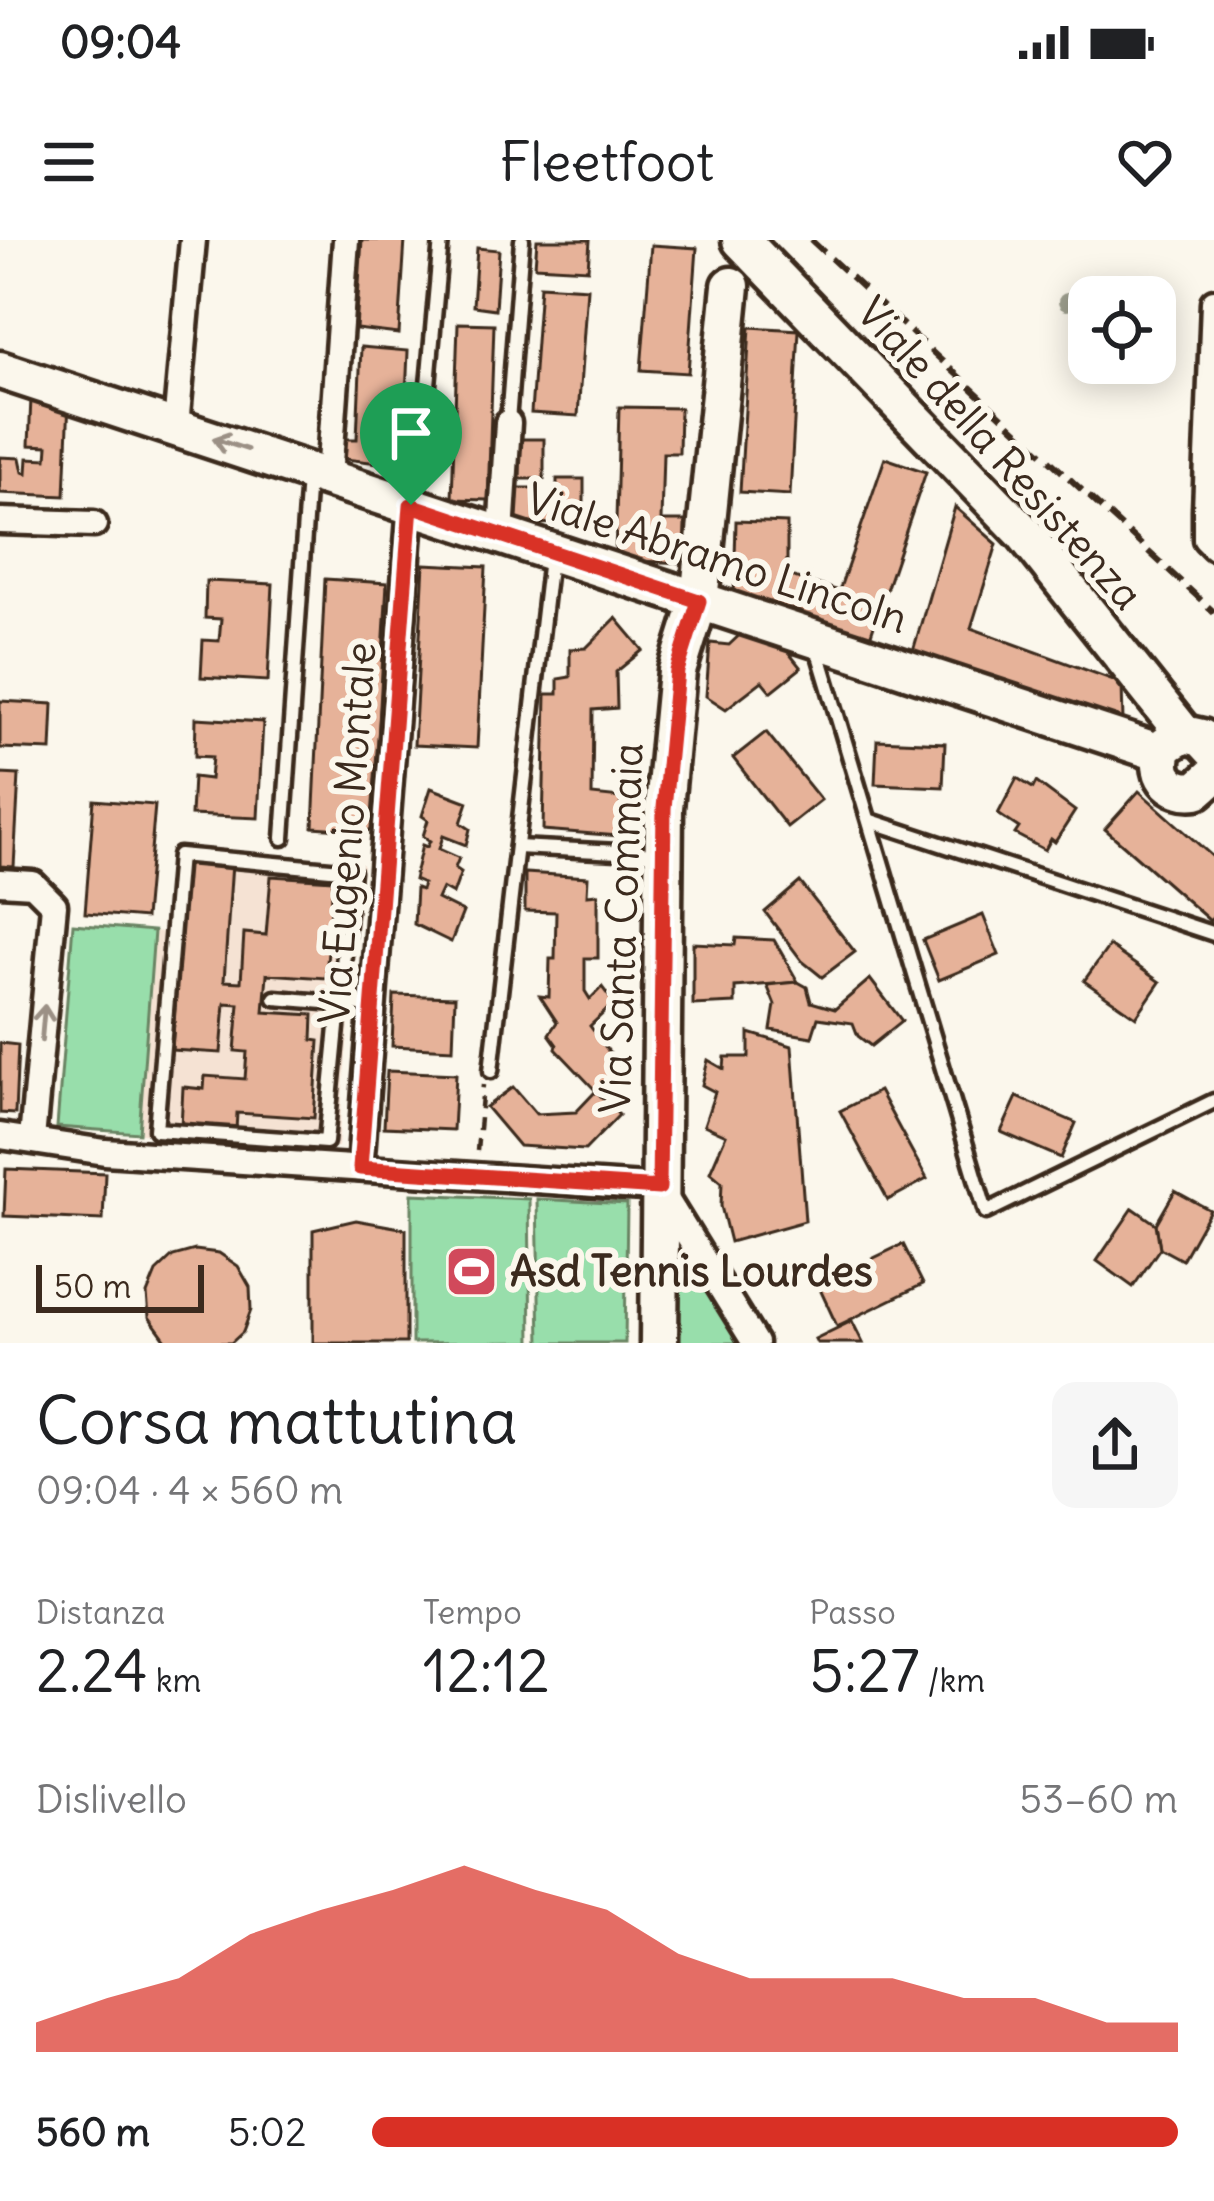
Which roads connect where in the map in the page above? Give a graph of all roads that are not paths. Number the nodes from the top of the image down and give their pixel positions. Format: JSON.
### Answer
{"nodes":[{"id":1,"x":193,"y":240,"type":"edge"},
{"id":2,"x":346,"y":240,"type":"edge"},
{"id":3,"x":441,"y":240,"type":"edge"},
{"id":4,"x":523,"y":240,"type":"edge"},
{"id":5,"x":741,"y":240,"type":"edge"},
{"id":6,"x":731,"y":286,"type":"dead end"},
{"id":7,"x":1214,"y":302,"type":"edge"},
{"id":8,"x":0,"y":370,"type":"edge"},
{"id":9,"x":508,"y":423,"type":"joint"},
{"id":10,"x":176,"y":426,"type":"junction"},
{"id":11,"x":319,"y":474,"type":"junction"},
{"id":12,"x":411,"y":505,"type":"junction"},
{"id":13,"x":0,"y":521,"type":"edge"},
{"id":14,"x":94,"y":524,"type":"dead end"},
{"id":15,"x":501,"y":535,"type":"junction"},
{"id":16,"x":1214,"y":547,"type":"edge"},
{"id":17,"x":551,"y":551,"type":"junction"},
{"id":18,"x":692,"y":586,"type":"junction"},
{"id":19,"x":814,"y":639,"type":"junction"},
{"id":20,"x":1186,"y":746,"type":"edge"},
{"id":21,"x":1206,"y":794,"type":"edge"},
{"id":22,"x":871,"y":821,"type":"junction"},
{"id":23,"x":283,"y":838,"type":"dead end"},
{"id":24,"x":517,"y":847,"type":"junction"},
{"id":25,"x":663,"y":854,"type":"junction"},
{"id":26,"x":0,"y":882,"type":"edge"},
{"id":27,"x":1214,"y":934,"type":"edge"},
{"id":28,"x":275,"y":998,"type":"dead end"},
{"id":29,"x":339,"y":1004,"type":"junction"},
{"id":30,"x":373,"y":1006,"type":"junction"},
{"id":31,"x":490,"y":1071,"type":"road end"},
{"id":32,"x":1214,"y":1101,"type":"edge"},
{"id":33,"x":0,"y":1136,"type":"edge"},
{"id":34,"x":32,"y":1139,"type":"junction"},
{"id":35,"x":360,"y":1168,"type":"junction"},
{"id":36,"x":659,"y":1188,"type":"junction"},
{"id":37,"x":658,"y":1343,"type":"edge"},
{"id":38,"x":755,"y":1343,"type":"edge"}],
"edges":[{"from":1,"to":10,"type":"street"},
{"from":2,"to":11,"type":"street"},
{"from":3,"to":12,"type":"lane"},
{"from":4,"to":9,"type":"lane"},
{"from":5,"to":20,"type":"street","name":"Viale della Resistenza"},
{"from":6,"to":18,"type":"street","name":"Via Santa Commaia"},
{"from":7,"to":16,"type":"street"},
{"from":8,"to":10,"type":"street","name":"Viale Abramo Lincoln"},
{"from":9,"to":15,"type":"street"},
{"from":11,"to":10,"type":"street","name":"Viale Abramo Lincoln","one_way":true},
{"from":11,"to":12,"type":"street","name":"Viale Abramo Lincoln"},
{"from":11,"to":23,"type":"lane"},
{"from":12,"to":15,"type":"street","name":"Viale Abramo Lincoln"},
{"from":12,"to":30,"type":"street","name":"Via Eugenio Montale"},
{"from":13,"to":14,"type":"street"},
{"from":15,"to":17,"type":"street","name":"Viale Abramo Lincoln"},
{"from":17,"to":18,"type":"street","name":"Viale Abramo Lincoln"},
{"from":17,"to":24,"type":"lane"},
{"from":18,"to":19,"type":"street","name":"Viale Abramo Lincoln"},
{"from":18,"to":25,"type":"street","name":"Via Santa Commaia"},
{"from":19,"to":20,"type":"street","name":"Viale Abramo Lincoln"},
{"from":19,"to":22,"type":"lane"},
{"from":20,"to":21,"type":"street","name":"Viale della Resistenza"},
{"from":22,"to":27,"type":"lane"},
{"from":22,"to":32,"type":"lane"},
{"from":24,"to":25,"type":"lane"},
{"from":24,"to":31,"type":"lane"},
{"from":25,"to":36,"type":"street","name":"Via Santa Commaia"},
{"from":34,"to":26,"type":"street","one_way":true},
{"from":28,"to":29,"type":"lane"},
{"from":29,"to":29,"type":"lane"},
{"from":29,"to":30,"type":"lane"},
{"from":30,"to":35,"type":"street","name":"Via Eugenio Montale"},
{"from":33,"to":34,"type":"street"},
{"from":34,"to":35,"type":"street"},
{"from":35,"to":36,"type":"street"},
{"from":36,"to":37,"type":"street","name":"Via Santa Commaia"},
{"from":36,"to":38,"type":"street"}]}
